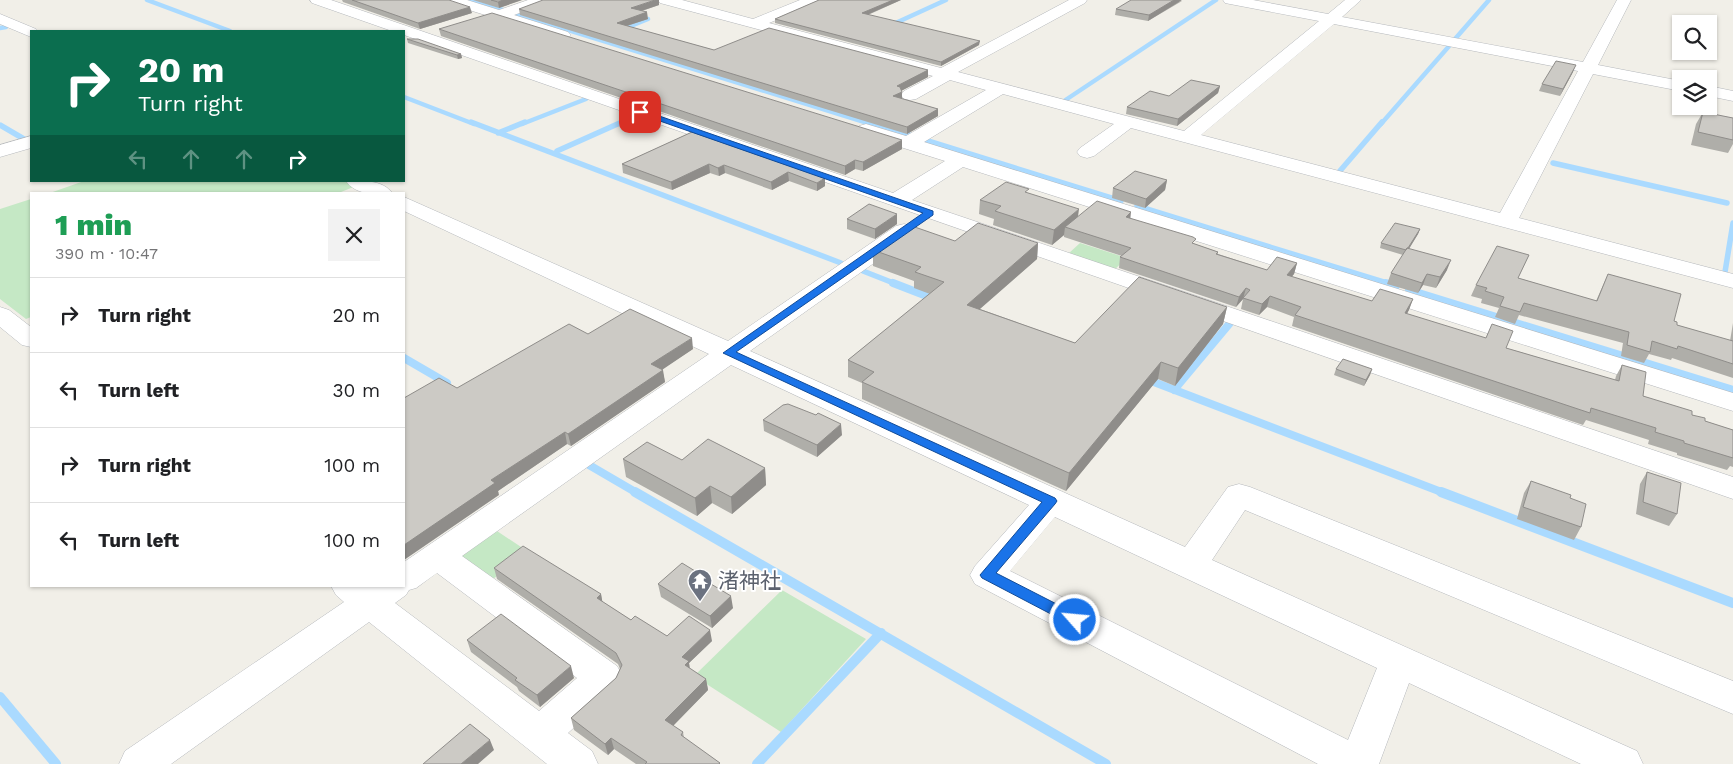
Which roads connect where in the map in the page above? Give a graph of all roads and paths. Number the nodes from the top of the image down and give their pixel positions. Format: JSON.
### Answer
{"nodes":[{"id":1,"x":317,"y":0,"type":"edge"},
{"id":2,"x":452,"y":0,"type":"edge"},
{"id":3,"x":542,"y":0,"type":"edge"},
{"id":4,"x":665,"y":0,"type":"edge"},
{"id":5,"x":813,"y":0,"type":"edge"},
{"id":6,"x":1080,"y":0,"type":"edge"},
{"id":7,"x":1230,"y":0,"type":"edge"},
{"id":8,"x":1354,"y":0,"type":"edge"},
{"id":9,"x":1624,"y":0,"type":"edge"},
{"id":10,"x":501,"y":10,"type":"edge"},
{"id":11,"x":0,"y":18,"type":"edge"},
{"id":12,"x":1330,"y":19,"type":"junction"},
{"id":13,"x":466,"y":21,"type":"edge"},
{"id":14,"x":755,"y":23,"type":"junction"},
{"id":15,"x":448,"y":27,"type":"edge"},
{"id":16,"x":392,"y":30,"type":"edge"},
{"id":17,"x":30,"y":32,"type":"edge"},
{"id":18,"x":583,"y":36,"type":"edge"},
{"id":19,"x":412,"y":38,"type":"edge"},
{"id":20,"x":1586,"y":68,"type":"junction"},
{"id":21,"x":946,"y":74,"type":"junction"},
{"id":22,"x":1672,"y":84,"type":"edge"},
{"id":23,"x":1001,"y":88,"type":"junction"},
{"id":24,"x":1717,"y":93,"type":"edge"},
{"id":25,"x":910,"y":95,"type":"dead end"},
{"id":26,"x":1733,"y":96,"type":"edge"},
{"id":27,"x":854,"y":120,"type":"edge"},
{"id":28,"x":1129,"y":121,"type":"junction"},
{"id":29,"x":1188,"y":137,"type":"junction"},
{"id":30,"x":917,"y":139,"type":"junction"},
{"id":31,"x":30,"y":142,"type":"edge"},
{"id":32,"x":0,"y":151,"type":"edge"},
{"id":33,"x":1087,"y":152,"type":"dead end"},
{"id":34,"x":960,"y":160,"type":"junction"},
{"id":35,"x":358,"y":182,"type":"edge"},
{"id":36,"x":379,"y":192,"type":"edge"},
{"id":37,"x":895,"y":201,"type":"junction"},
{"id":38,"x":405,"y":203,"type":"edge"},
{"id":39,"x":930,"y":213,"type":"junction"},
{"id":40,"x":1507,"y":222,"type":"junction"},
{"id":41,"x":1733,"y":281,"type":"edge"},
{"id":42,"x":0,"y":315,"type":"edge"},
{"id":43,"x":30,"y":338,"type":"edge"},
{"id":44,"x":728,"y":353,"type":"junction"},
{"id":45,"x":1733,"y":382,"type":"edge"},
{"id":46,"x":1733,"y":402,"type":"edge"},
{"id":47,"x":1733,"y":488,"type":"edge"},
{"id":48,"x":1051,"y":501,"type":"junction"},
{"id":49,"x":438,"y":556,"type":"junction"},
{"id":50,"x":1190,"y":565,"type":"junction"},
{"id":51,"x":405,"y":578,"type":"edge"},
{"id":52,"x":371,"y":592,"type":"edge"},
{"id":53,"x":1399,"y":661,"type":"junction"},
{"id":54,"x":1733,"y":698,"type":"edge"},
{"id":55,"x":540,"y":734,"type":"junction"},
{"id":56,"x":139,"y":764,"type":"edge"},
{"id":57,"x":578,"y":764,"type":"edge"},
{"id":58,"x":1358,"y":764,"type":"edge"},
{"id":59,"x":1623,"y":764,"type":"edge"}],
"edges":[{"from":1,"to":16,"type":"street"},
{"from":2,"to":10,"type":"street"},
{"from":3,"to":10,"type":"street"},
{"from":4,"to":14,"type":"street"},
{"from":5,"to":14,"type":"street"},
{"from":6,"to":21,"type":"street"},
{"from":7,"to":12,"type":"street"},
{"from":8,"to":12,"type":"street"},
{"from":9,"to":20,"type":"street"},
{"from":10,"to":13,"type":"street"},
{"from":10,"to":18,"type":"street"},
{"from":11,"to":17,"type":"street"},
{"from":12,"to":20,"type":"street"},
{"from":12,"to":29,"type":"street"},
{"from":14,"to":21,"type":"street"},
{"from":15,"to":19,"type":"street"},
{"from":19,"to":37,"type":"street"},
{"from":20,"to":22,"type":"street"},
{"from":20,"to":40,"type":"street"},
{"from":21,"to":23,"type":"street"},
{"from":21,"to":25,"type":"street"},
{"from":23,"to":28,"type":"street"},
{"from":23,"to":30,"type":"street"},
{"from":24,"to":26,"type":"street"},
{"from":27,"to":30,"type":"street"},
{"from":28,"to":29,"type":"street"},
{"from":28,"to":33,"type":"street"},
{"from":29,"to":40,"type":"street"},
{"from":30,"to":34,"type":"street"},
{"from":30,"to":45,"type":"street"},
{"from":31,"to":32,"type":"street"},
{"from":34,"to":37,"type":"street"},
{"from":34,"to":46,"type":"street"},
{"from":35,"to":36,"type":"street"},
{"from":37,"to":39,"type":"street"},
{"from":38,"to":44,"type":"street"},
{"from":39,"to":44,"type":"street"},
{"from":39,"to":47,"type":"street"},
{"from":40,"to":41,"type":"street"},
{"from":42,"to":43,"type":"street"},
{"from":44,"to":48,"type":"street"},
{"from":44,"to":49,"type":"street"},
{"from":48,"to":50,"type":"street"},
{"from":48,"to":58,"type":"street"},
{"from":49,"to":51,"type":"street"},
{"from":49,"to":55,"type":"street"},
{"from":50,"to":53,"type":"street"},
{"from":50,"to":54,"type":"street"},
{"from":52,"to":55,"type":"street"},
{"from":52,"to":56,"type":"street"},
{"from":53,"to":58,"type":"street"},
{"from":53,"to":59,"type":"street"},
{"from":55,"to":57,"type":"street"}]}
